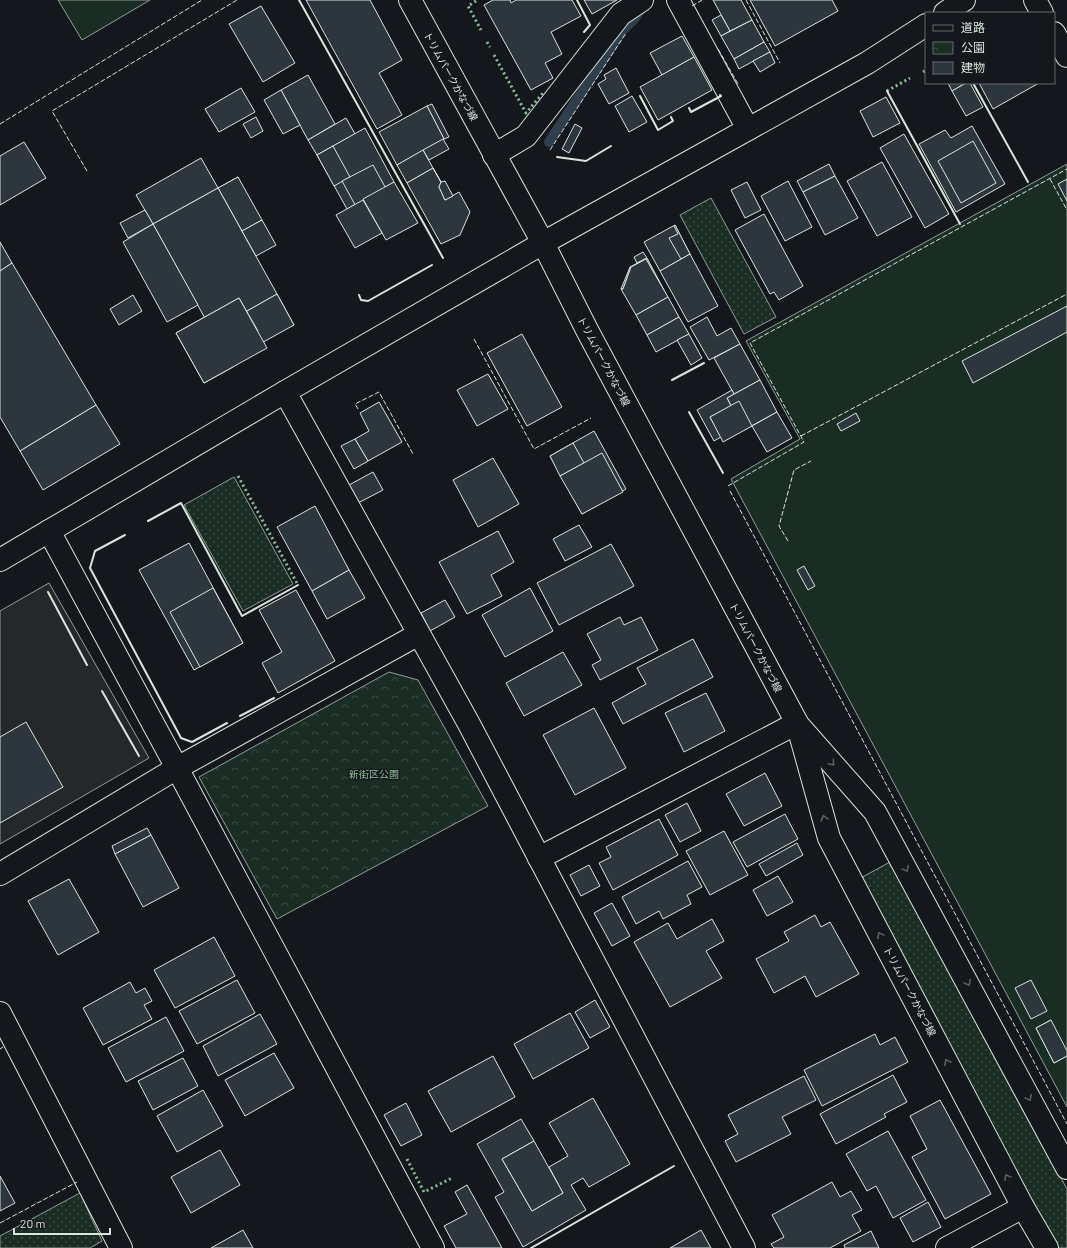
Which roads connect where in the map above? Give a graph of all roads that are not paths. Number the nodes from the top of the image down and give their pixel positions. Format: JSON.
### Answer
{"nodes":[{"id":1,"x":410,"y":0,"type":"edge"},
{"id":2,"x":642,"y":0,"type":"edge"},
{"id":3,"x":678,"y":0,"type":"edge"},
{"id":4,"x":964,"y":0,"type":"edge"},
{"id":5,"x":1035,"y":0,"type":"edge"},
{"id":6,"x":946,"y":12,"type":"edge"},
{"id":7,"x":1041,"y":12,"type":"edge"},
{"id":8,"x":925,"y":26,"type":"edge"},
{"id":9,"x":1055,"y":35,"type":"edge"},
{"id":10,"x":1067,"y":56,"type":"edge"},
{"id":11,"x":748,"y":128,"type":"junction"},
{"id":12,"x":494,"y":155,"type":"junction"},
{"id":13,"x":543,"y":243,"type":"junction"},
{"id":14,"x":285,"y":392,"type":"junction"},
{"id":15,"x":49,"y":531,"type":"junction"},
{"id":16,"x":0,"y":560,"type":"edge"},
{"id":17,"x":419,"y":634,"type":"junction"},
{"id":18,"x":797,"y":723,"type":"junction"},
{"id":19,"x":177,"y":768,"type":"junction"},
{"id":20,"x":539,"y":858,"type":"junction"},
{"id":21,"x":0,"y":874,"type":"edge"},
{"id":22,"x":0,"y":1013,"type":"edge"},
{"id":23,"x":1067,"y":1168,"type":"edge"},
{"id":24,"x":1023,"y":1207,"type":"junction"},
{"id":25,"x":121,"y":1248,"type":"edge"},
{"id":26,"x":433,"y":1248,"type":"edge"},
{"id":27,"x":744,"y":1248,"type":"edge"},
{"id":28,"x":947,"y":1248,"type":"edge"},
{"id":29,"x":1047,"y":1248,"type":"edge"}],
"edges":[{"from":1,"to":12,"type":"street","name":"トリムパークかなづ線"},
{"from":2,"to":12,"type":"street"},
{"from":3,"to":11,"type":"street"},
{"from":4,"to":6,"type":"street"},
{"from":5,"to":7,"type":"street"},
{"from":8,"to":11,"type":"street"},
{"from":9,"to":10,"type":"street"},
{"from":11,"to":13,"type":"street"},
{"from":12,"to":13,"type":"street","name":"トリムパークかなづ線"},
{"from":13,"to":14,"type":"street"},
{"from":13,"to":18,"type":"street","name":"トリムパークかなづ線"},
{"from":14,"to":15,"type":"street"},
{"from":14,"to":17,"type":"street"},
{"from":15,"to":16,"type":"street"},
{"from":15,"to":19,"type":"street"},
{"from":17,"to":19,"type":"street"},
{"from":17,"to":20,"type":"street"},
{"from":18,"to":20,"type":"street"},
{"from":18,"to":23,"type":"street","name":"トリムパークかなづ線","one_way":true},
{"from":24,"to":18,"type":"street","name":"トリムパークかなづ線","one_way":true},
{"from":19,"to":21,"type":"street"},
{"from":19,"to":26,"type":"street"},
{"from":20,"to":27,"type":"street"},
{"from":22,"to":25,"type":"street"},
{"from":24,"to":28,"type":"street"},
{"from":24,"to":29,"type":"street","name":"トリムパークかなづ線"}]}
